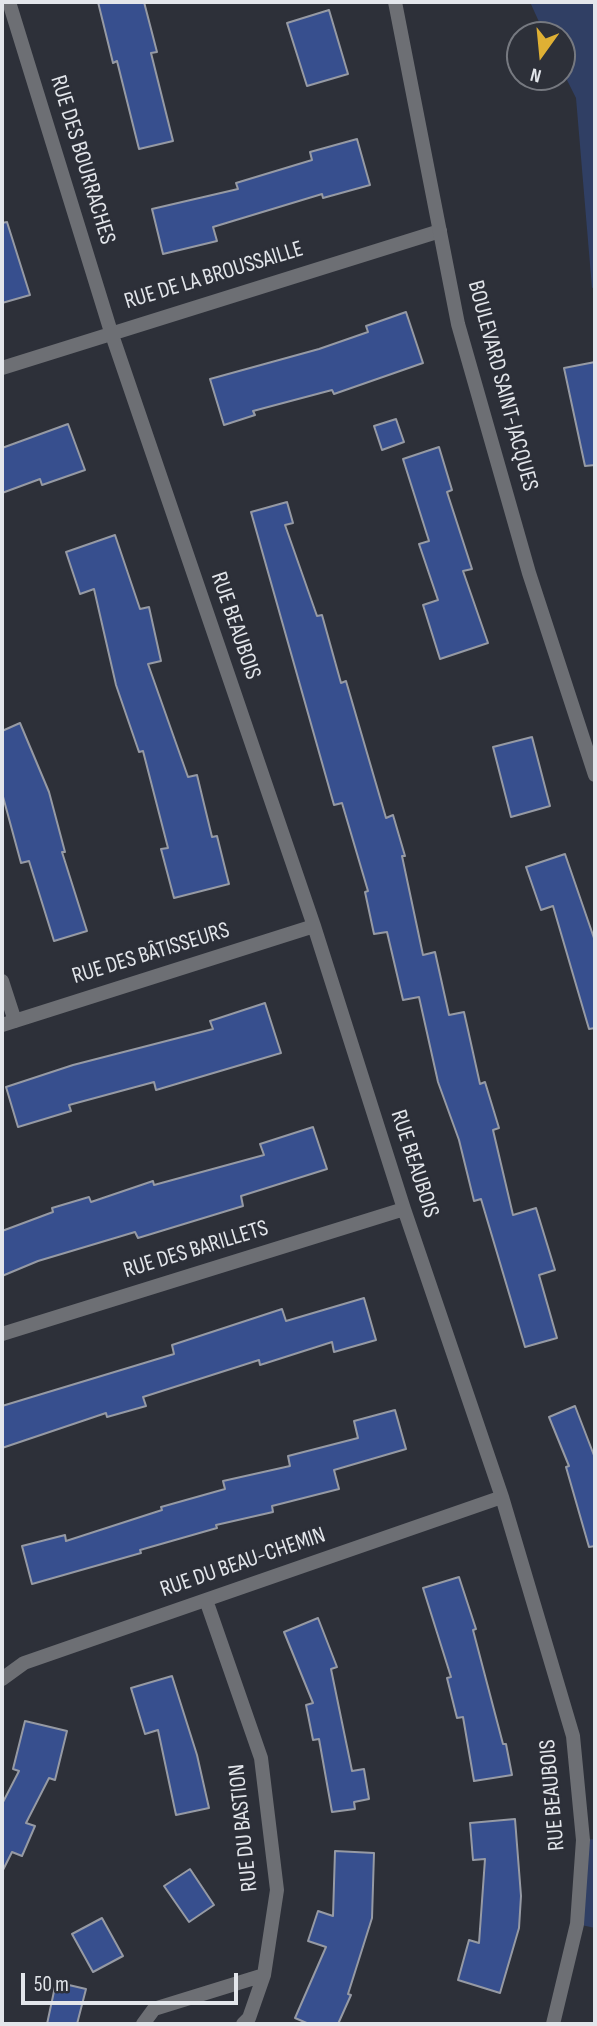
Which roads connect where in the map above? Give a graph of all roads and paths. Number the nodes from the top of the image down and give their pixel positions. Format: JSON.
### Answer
{"nodes":[{"id":1,"x":9,"y":2,"type":"edge"},
{"id":2,"x":396,"y":2,"type":"edge"},
{"id":3,"x":16,"y":24,"type":"junction"},
{"id":4,"x":2,"y":29,"type":"edge"},
{"id":5,"x":440,"y":231,"type":"junction"},
{"id":6,"x":111,"y":332,"type":"junction"},
{"id":7,"x":2,"y":368,"type":"edge"},
{"id":8,"x":595,"y":775,"type":"edge"},
{"id":9,"x":314,"y":926,"type":"junction"},
{"id":10,"x":2,"y":981,"type":"edge"},
{"id":11,"x":8,"y":1023,"type":"edge"},
{"id":12,"x":404,"y":1209,"type":"junction"},
{"id":13,"x":2,"y":1334,"type":"edge"},
{"id":14,"x":502,"y":1497,"type":"junction"},
{"id":15,"x":206,"y":1600,"type":"junction"},
{"id":16,"x":2,"y":1679,"type":"edge"},
{"id":17,"x":264,"y":1975,"type":"junction"},
{"id":18,"x":143,"y":2024,"type":"edge"},
{"id":19,"x":243,"y":2024,"type":"edge"},
{"id":20,"x":554,"y":2024,"type":"edge"}],
"edges":[{"from":1,"to":3,"type":"street","name":"RUE DES BOURRACHES"},
{"from":2,"to":5,"type":"street","name":"BOULEVARD SAINT-JACQUES"},
{"from":3,"to":4,"type":"street"},
{"from":3,"to":6,"type":"street","name":"RUE DES BOURRACHES"},
{"from":5,"to":6,"type":"street","name":"RUE DE LA BROUSSAILLE"},
{"from":5,"to":8,"type":"street","name":"BOULEVARD SAINT-JACQUES"},
{"from":6,"to":7,"type":"street","name":"RUE DE LA BROUSSAILLE"},
{"from":6,"to":9,"type":"street","name":"RUE BEAUBOIS"},
{"from":9,"to":11,"type":"street","name":"RUE DES BÂTISSEURS"},
{"from":9,"to":12,"type":"street","name":"RUE BEAUBOIS"},
{"from":10,"to":11,"type":"street"},
{"from":12,"to":13,"type":"street","name":"RUE DES BARILLETS"},
{"from":12,"to":14,"type":"street","name":"RUE BEAUBOIS"},
{"from":14,"to":15,"type":"street","name":"RUE DU BEAU-CHEMIN"},
{"from":14,"to":20,"type":"street","name":"RUE BEAUBOIS"},
{"from":15,"to":16,"type":"street","name":"RUE DU BEAU-CHEMIN"},
{"from":15,"to":17,"type":"street","name":"RUE DU BASTION"},
{"from":17,"to":18,"type":"street"},
{"from":17,"to":19,"type":"street","name":"RUE DU BASTION"}]}
